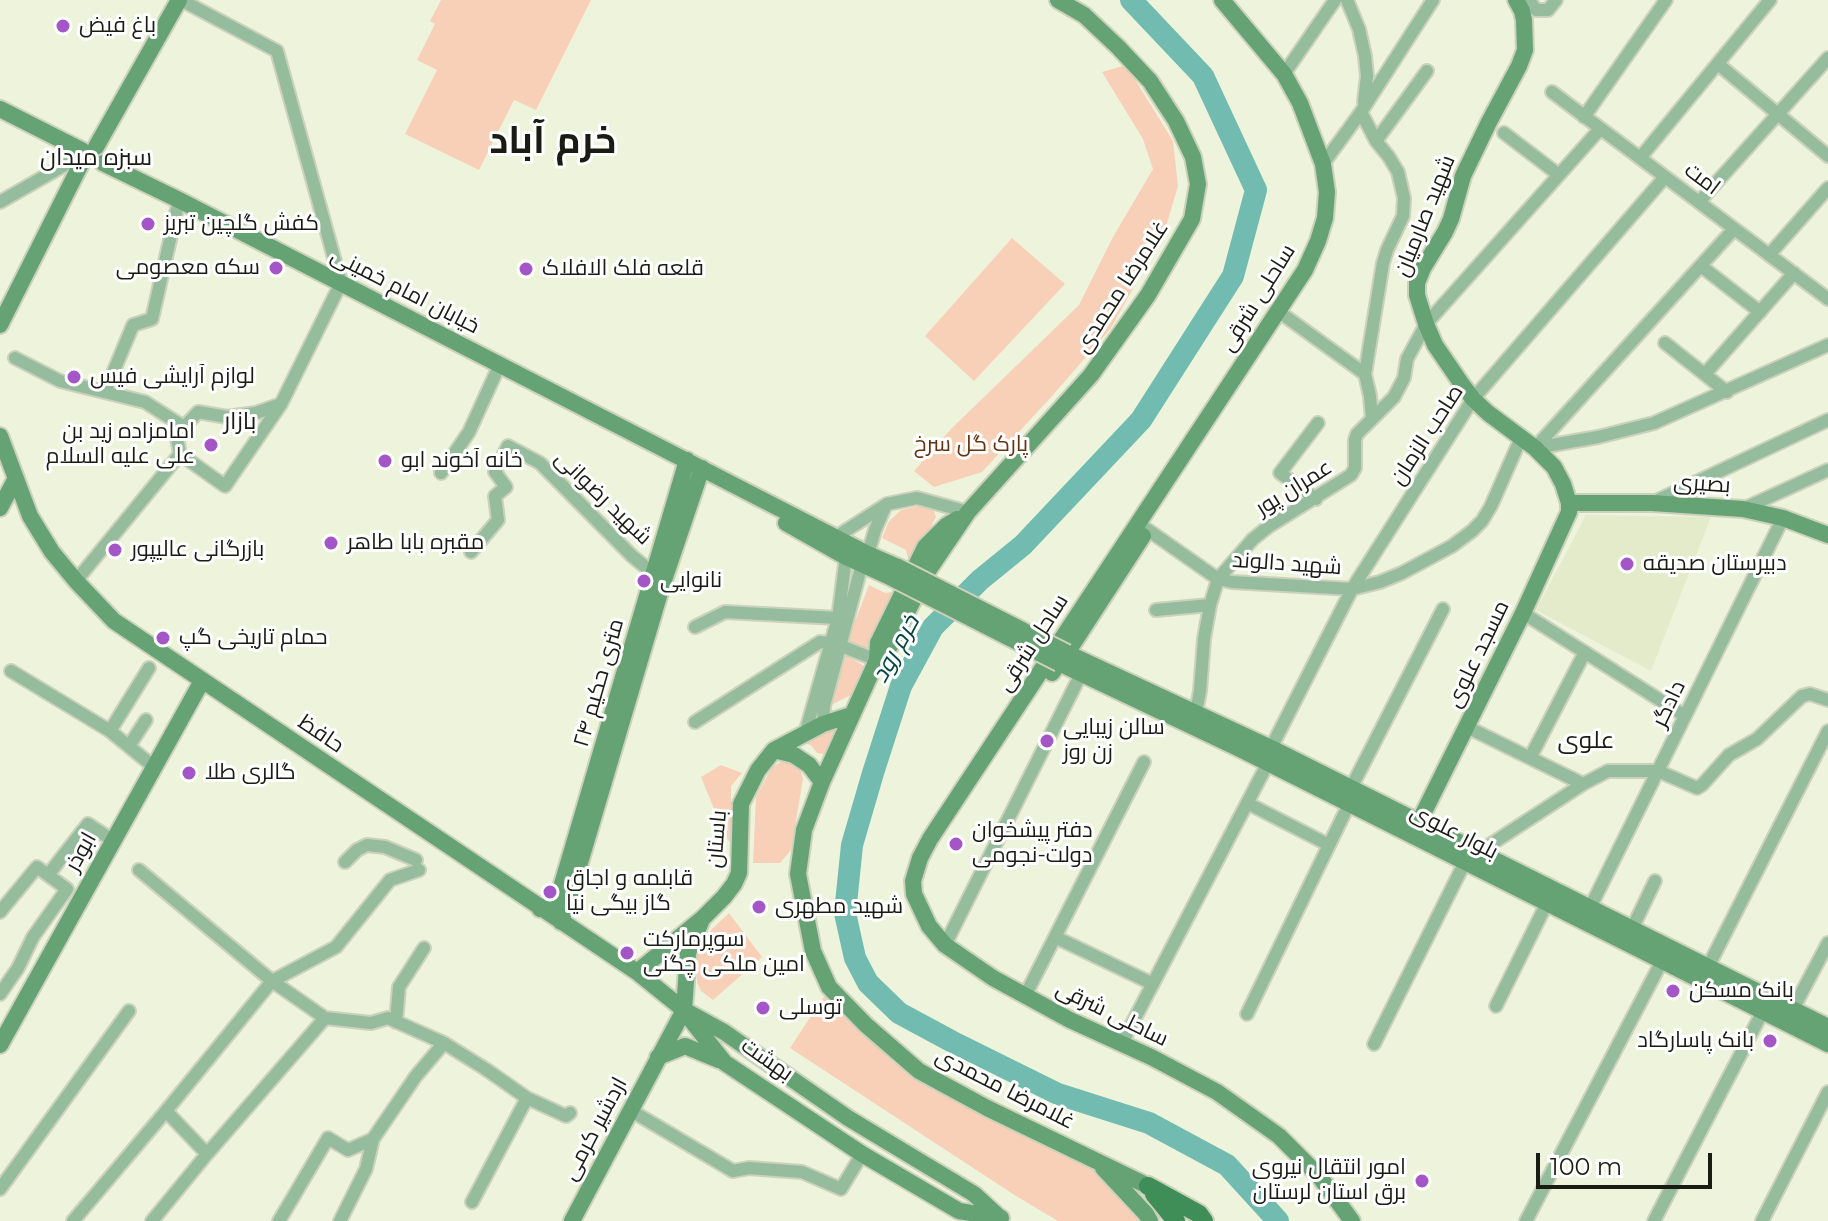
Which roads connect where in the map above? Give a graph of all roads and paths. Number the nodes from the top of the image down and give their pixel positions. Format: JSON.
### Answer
{"nodes":[{"id":1,"x":180,"y":0,"type":"edge"},
{"id":2,"x":1058,"y":0,"type":"edge"},
{"id":3,"x":1335,"y":0,"type":"edge"},
{"id":4,"x":1347,"y":0,"type":"edge"},
{"id":5,"x":1433,"y":0,"type":"edge"},
{"id":6,"x":1516,"y":0,"type":"edge"},
{"id":7,"x":1529,"y":0,"type":"edge"},
{"id":8,"x":1556,"y":0,"type":"edge"},
{"id":9,"x":1666,"y":0,"type":"edge"},
{"id":10,"x":1770,"y":0,"type":"edge"},
{"id":11,"x":1225,"y":1,"type":"edge"},
{"id":12,"x":1828,"y":58,"type":"edge"},
{"id":13,"x":1718,"y":64,"type":"junction"},
{"id":14,"x":1427,"y":71,"type":"dead end"},
{"id":15,"x":1284,"y":74,"type":"junction"},
{"id":16,"x":1552,"y":92,"type":"dead end"},
{"id":17,"x":0,"y":109,"type":"edge"},
{"id":18,"x":1361,"y":112,"type":"junction"},
{"id":19,"x":1778,"y":115,"type":"junction"},
{"id":20,"x":1584,"y":117,"type":"junction"},
{"id":21,"x":1600,"y":129,"type":"junction"},
{"id":22,"x":1504,"y":133,"type":"dead end"},
{"id":23,"x":1376,"y":141,"type":"junction"},
{"id":24,"x":89,"y":155,"type":"junction"},
{"id":25,"x":1828,"y":156,"type":"edge"},
{"id":26,"x":1640,"y":158,"type":"junction"},
{"id":27,"x":1323,"y":164,"type":"junction"},
{"id":28,"x":1559,"y":175,"type":"junction"},
{"id":29,"x":1665,"y":177,"type":"junction"},
{"id":30,"x":1828,"y":188,"type":"edge"},
{"id":31,"x":179,"y":200,"type":"junction"},
{"id":32,"x":0,"y":202,"type":"edge"},
{"id":33,"x":1699,"y":202,"type":"junction"},
{"id":34,"x":1734,"y":229,"type":"junction"},
{"id":35,"x":1769,"y":255,"type":"junction"},
{"id":36,"x":1701,"y":266,"type":"junction"},
{"id":37,"x":1794,"y":273,"type":"junction"},
{"id":38,"x":341,"y":283,"type":"junction"},
{"id":39,"x":1828,"y":299,"type":"edge"},
{"id":40,"x":1278,"y":311,"type":"junction"},
{"id":41,"x":1760,"y":312,"type":"junction"},
{"id":42,"x":1426,"y":324,"type":"junction"},
{"id":43,"x":0,"y":325,"type":"edge"},
{"id":44,"x":1665,"y":343,"type":"dead end"},
{"id":45,"x":1828,"y":345,"type":"edge"},
{"id":46,"x":15,"y":358,"type":"dead end"},
{"id":47,"x":500,"y":364,"type":"junction"},
{"id":48,"x":1365,"y":374,"type":"junction"},
{"id":49,"x":1705,"y":374,"type":"junction"},
{"id":50,"x":105,"y":392,"type":"junction"},
{"id":51,"x":1727,"y":392,"type":"junction"},
{"id":52,"x":1473,"y":399,"type":"junction"},
{"id":53,"x":281,"y":404,"type":"junction"},
{"id":54,"x":1372,"y":419,"type":"junction"},
{"id":55,"x":1828,"y":420,"type":"edge"},
{"id":56,"x":1318,"y":423,"type":"dead end"},
{"id":57,"x":184,"y":427,"type":"junction"},
{"id":58,"x":0,"y":436,"type":"edge"},
{"id":59,"x":1528,"y":443,"type":"junction"},
{"id":60,"x":180,"y":454,"type":"junction"},
{"id":61,"x":5,"y":464,"type":"edge"},
{"id":62,"x":696,"y":467,"type":"junction"},
{"id":63,"x":1828,"y":470,"type":"edge"},
{"id":64,"x":441,"y":473,"type":"dead end"},
{"id":65,"x":15,"y":480,"type":"junction"},
{"id":66,"x":1162,"y":485,"type":"joint"},
{"id":67,"x":1316,"y":499,"type":"junction"},
{"id":68,"x":1569,"y":503,"type":"junction"},
{"id":69,"x":1652,"y":503,"type":"junction"},
{"id":70,"x":887,"y":504,"type":"junction"},
{"id":71,"x":0,"y":508,"type":"edge"},
{"id":72,"x":1743,"y":509,"type":"junction"},
{"id":73,"x":968,"y":512,"type":"junction"},
{"id":74,"x":1783,"y":518,"type":"junction"},
{"id":75,"x":1142,"y":526,"type":"junction"},
{"id":76,"x":1828,"y":535,"type":"edge"},
{"id":77,"x":836,"y":537,"type":"junction"},
{"id":78,"x":471,"y":552,"type":"dead end"},
{"id":79,"x":846,"y":557,"type":"junction"},
{"id":80,"x":865,"y":559,"type":"junction"},
{"id":81,"x":654,"y":574,"type":"junction"},
{"id":82,"x":1218,"y":579,"type":"junction"},
{"id":83,"x":76,"y":581,"type":"junction"},
{"id":84,"x":1352,"y":589,"type":"junction"},
{"id":85,"x":1210,"y":605,"type":"junction"},
{"id":86,"x":1443,"y":609,"type":"dead end"},
{"id":87,"x":1156,"y":610,"type":"dead end"},
{"id":88,"x":1523,"y":613,"type":"junction"},
{"id":89,"x":838,"y":618,"type":"junction"},
{"id":90,"x":695,"y":627,"type":"dead end"},
{"id":91,"x":836,"y":644,"type":"junction"},
{"id":92,"x":1585,"y":652,"type":"junction"},
{"id":93,"x":1063,"y":658,"type":"junction"},
{"id":94,"x":877,"y":660,"type":"junction"},
{"id":95,"x":149,"y":668,"type":"dead end"},
{"id":96,"x":11,"y":671,"type":"dead end"},
{"id":97,"x":1081,"y":674,"type":"junction"},
{"id":98,"x":202,"y":681,"type":"junction"},
{"id":99,"x":1828,"y":700,"type":"edge"},
{"id":100,"x":1196,"y":712,"type":"junction"},
{"id":101,"x":851,"y":715,"type":"junction"},
{"id":102,"x":1685,"y":716,"type":"junction"},
{"id":103,"x":146,"y":720,"type":"dead end"},
{"id":104,"x":695,"y":722,"type":"dead end"},
{"id":105,"x":823,"y":724,"type":"junction"},
{"id":106,"x":1467,"y":727,"type":"junction"},
{"id":107,"x":110,"y":731,"type":"junction"},
{"id":108,"x":1828,"y":731,"type":"edge"},
{"id":109,"x":805,"y":734,"type":"junction"},
{"id":110,"x":129,"y":746,"type":"junction"},
{"id":111,"x":774,"y":750,"type":"junction"},
{"id":112,"x":1270,"y":756,"type":"junction"},
{"id":113,"x":1530,"y":758,"type":"junction"},
{"id":114,"x":1144,"y":762,"type":"dead end"},
{"id":115,"x":154,"y":767,"type":"junction"},
{"id":116,"x":1658,"y":771,"type":"junction"},
{"id":117,"x":822,"y":782,"type":"junction"},
{"id":118,"x":1583,"y":784,"type":"junction"},
{"id":119,"x":1350,"y":796,"type":"junction"},
{"id":120,"x":1247,"y":803,"type":"junction"},
{"id":121,"x":1419,"y":822,"type":"junction"},
{"id":122,"x":940,"y":824,"type":"junction"},
{"id":123,"x":112,"y":840,"type":"junction"},
{"id":124,"x":1329,"y":845,"type":"junction"},
{"id":125,"x":1472,"y":857,"type":"junction"},
{"id":126,"x":345,"y":862,"type":"dead end"},
{"id":127,"x":139,"y":870,"type":"dead end"},
{"id":128,"x":48,"y":875,"type":"junction"},
{"id":129,"x":1655,"y":881,"type":"dead end"},
{"id":130,"x":1547,"y":903,"type":"junction"},
{"id":131,"x":1590,"y":908,"type":"junction"},
{"id":132,"x":540,"y":909,"type":"junction"},
{"id":133,"x":0,"y":912,"type":"edge"},
{"id":134,"x":703,"y":918,"type":"junction"},
{"id":135,"x":561,"y":922,"type":"junction"},
{"id":136,"x":1632,"y":929,"type":"junction"},
{"id":137,"x":1055,"y":937,"type":"junction"},
{"id":138,"x":1828,"y":943,"type":"edge"},
{"id":139,"x":945,"y":945,"type":"junction"},
{"id":140,"x":424,"y":948,"type":"dead end"},
{"id":141,"x":1662,"y":961,"type":"junction"},
{"id":142,"x":1708,"y":967,"type":"junction"},
{"id":143,"x":637,"y":972,"type":"junction"},
{"id":144,"x":272,"y":981,"type":"junction"},
{"id":145,"x":1153,"y":984,"type":"junction"},
{"id":146,"x":0,"y":994,"type":"edge"},
{"id":147,"x":1025,"y":996,"type":"junction"},
{"id":148,"x":1496,"y":1006,"type":"dead end"},
{"id":149,"x":1793,"y":1009,"type":"junction"},
{"id":150,"x":684,"y":1010,"type":"junction"},
{"id":151,"x":129,"y":1011,"type":"dead end"},
{"id":152,"x":1763,"y":1011,"type":"junction"},
{"id":153,"x":1247,"y":1014,"type":"dead end"},
{"id":154,"x":325,"y":1018,"type":"junction"},
{"id":155,"x":396,"y":1022,"type":"junction"},
{"id":156,"x":1828,"y":1027,"type":"edge"},
{"id":157,"x":444,"y":1043,"type":"junction"},
{"id":158,"x":1122,"y":1043,"type":"junction"},
{"id":159,"x":1374,"y":1044,"type":"dead end"},
{"id":160,"x":1828,"y":1044,"type":"edge"},
{"id":161,"x":0,"y":1045,"type":"edge"},
{"id":162,"x":658,"y":1057,"type":"junction"},
{"id":163,"x":725,"y":1063,"type":"junction"},
{"id":164,"x":1828,"y":1092,"type":"edge"},
{"id":165,"x":527,"y":1098,"type":"junction"},
{"id":166,"x":630,"y":1110,"type":"junction"},
{"id":167,"x":166,"y":1111,"type":"junction"},
{"id":168,"x":570,"y":1113,"type":"dead end"},
{"id":169,"x":848,"y":1118,"type":"junction"},
{"id":170,"x":835,"y":1136,"type":"junction"},
{"id":171,"x":373,"y":1139,"type":"junction"},
{"id":172,"x":207,"y":1154,"type":"junction"},
{"id":173,"x":862,"y":1154,"type":"junction"},
{"id":174,"x":1093,"y":1159,"type":"junction"},
{"id":175,"x":1148,"y":1186,"type":"junction"},
{"id":176,"x":0,"y":1189,"type":"edge"},
{"id":177,"x":472,"y":1202,"type":"dead end"},
{"id":178,"x":1003,"y":1219,"type":"edge"},
{"id":179,"x":73,"y":1221,"type":"edge"},
{"id":180,"x":152,"y":1221,"type":"edge"},
{"id":181,"x":279,"y":1221,"type":"edge"},
{"id":182,"x":340,"y":1221,"type":"edge"},
{"id":183,"x":572,"y":1221,"type":"edge"},
{"id":184,"x":1150,"y":1221,"type":"edge"},
{"id":185,"x":1176,"y":1221,"type":"edge"},
{"id":186,"x":1204,"y":1221,"type":"edge"},
{"id":187,"x":1352,"y":1221,"type":"edge"},
{"id":188,"x":1526,"y":1221,"type":"edge"},
{"id":189,"x":1654,"y":1221,"type":"edge"},
{"id":190,"x":1762,"y":1221,"type":"edge"}],
"edges":[{"from":1,"to":24,"type":"main road"},
{"from":1,"to":38,"type":"street"},
{"from":2,"to":73,"type":"main road","name":"غلامرضا محمدی"},
{"from":3,"to":15,"type":"street"},
{"from":4,"to":18,"type":"street"},
{"from":5,"to":18,"type":"street"},
{"from":6,"to":42,"type":"main road","name":"شهید صارمیان"},
{"from":7,"to":8,"type":"street"},
{"from":9,"to":20,"type":"street"},
{"from":10,"to":13,"type":"street"},
{"from":11,"to":15,"type":"main road","name":"ساحلی شرقی"},
{"from":12,"to":19,"type":"street"},
{"from":13,"to":19,"type":"street"},
{"from":13,"to":26,"type":"street"},
{"from":14,"to":23,"type":"street"},
{"from":15,"to":27,"type":"main road","name":"ساحلی شرقی"},
{"from":16,"to":20,"type":"street","name":"امت"},
{"from":17,"to":24,"type":"main road","name":"خیابان امام خمینی"},
{"from":18,"to":23,"type":"street"},
{"from":18,"to":27,"type":"street"},
{"from":19,"to":25,"type":"street"},
{"from":19,"to":33,"type":"street"},
{"from":20,"to":21,"type":"street","name":"امت"},
{"from":21,"to":26,"type":"street","name":"امت"},
{"from":21,"to":28,"type":"street","name":"عمران پور"},
{"from":22,"to":28,"type":"street"},
{"from":23,"to":48,"type":"street"},
{"from":24,"to":31,"type":"main road","name":"خیابان امام خمینی"},
{"from":24,"to":32,"type":"street"},
{"from":24,"to":43,"type":"main road"},
{"from":26,"to":29,"type":"street","name":"امت"},
{"from":27,"to":40,"type":"main road","name":"ساحلی شرقی"},
{"from":28,"to":42,"type":"street","name":"عمران پور"},
{"from":29,"to":33,"type":"street","name":"امت"},
{"from":29,"to":52,"type":"street","name":"صاحب الزمان"},
{"from":30,"to":35,"type":"street"},
{"from":31,"to":38,"type":"main road","name":"خیابان امام خمینی"},
{"from":31,"to":50,"type":"street"},
{"from":33,"to":34,"type":"street","name":"امت"},
{"from":34,"to":35,"type":"street","name":"امت"},
{"from":34,"to":36,"type":"street","name":"شهید دالوند"},
{"from":35,"to":37,"type":"street","name":"امت"},
{"from":36,"to":41,"type":"street"},
{"from":36,"to":59,"type":"street","name":"شهید دالوند"},
{"from":37,"to":39,"type":"street","name":"امت"},
{"from":37,"to":41,"type":"street"},
{"from":38,"to":47,"type":"main road","name":"خیابان امام خمینی"},
{"from":38,"to":53,"type":"street"},
{"from":40,"to":48,"type":"street"},
{"from":40,"to":66,"type":"main road","name":"ساحلی شرقی"},
{"from":41,"to":49,"type":"street"},
{"from":42,"to":52,"type":"main road","name":"شهید صارمیان"},
{"from":42,"to":54,"type":"street","name":"عمران پور"},
{"from":44,"to":49,"type":"street"},
{"from":45,"to":51,"type":"street"},
{"from":46,"to":50,"type":"street"},
{"from":47,"to":62,"type":"main road","name":"خیابان امام خمینی"},
{"from":47,"to":64,"type":"street"},
{"from":48,"to":54,"type":"street"},
{"from":49,"to":51,"type":"street"},
{"from":50,"to":57,"type":"street"},
{"from":51,"to":59,"type":"street"},
{"from":52,"to":59,"type":"main road","name":"شهید صارمیان"},
{"from":52,"to":84,"type":"street","name":"صاحب الزمان"},
{"from":53,"to":57,"type":"street"},
{"from":53,"to":60,"type":"street"},
{"from":54,"to":67,"type":"street","name":"عمران پور"},
{"from":55,"to":69,"type":"street"},
{"from":56,"to":67,"type":"street"},
{"from":57,"to":60,"type":"street"},
{"from":58,"to":61,"type":"main road","name":"حافظ"},
{"from":59,"to":68,"type":"main road","name":"شهید صارمیان"},
{"from":59,"to":84,"type":"street","name":"شهید دالوند"},
{"from":60,"to":83,"type":"street"},
{"from":61,"to":65,"type":"main road","name":"حافظ"},
{"from":62,"to":77,"type":"main road","name":"خیابان امام خمینی"},
{"from":62,"to":79,"type":"main road","name":"خیابان امام خمینی"},
{"from":62,"to":81,"type":"main road","name":"۲۴ متری حکیم"},
{"from":62,"to":135,"type":"main road","name":"۲۴ متری حکیم"},
{"from":63,"to":72,"type":"street"},
{"from":65,"to":71,"type":"main road"},
{"from":65,"to":83,"type":"main road","name":"حافظ"},
{"from":66,"to":75,"type":"main road","name":"ساحل شرقی"},
{"from":67,"to":82,"type":"street","name":"عمران پور"},
{"from":68,"to":69,"type":"main road","name":"بصیری"},
{"from":68,"to":88,"type":"main road","name":"مسجد علوی"},
{"from":69,"to":72,"type":"main road","name":"بصیری"},
{"from":70,"to":73,"type":"street"},
{"from":70,"to":77,"type":"street"},
{"from":70,"to":80,"type":"street"},
{"from":72,"to":74,"type":"main road","name":"بصیری"},
{"from":73,"to":94,"type":"main road","name":"غلامرضا محمدی"},
{"from":74,"to":76,"type":"main road","name":"بصیری"},
{"from":74,"to":102,"type":"street","name":"دادگر"},
{"from":75,"to":82,"type":"street"},
{"from":75,"to":93,"type":"main road"},
{"from":75,"to":122,"type":"main road","name":"ساحل شرقی"},
{"from":77,"to":80,"type":"main road","name":"خیابان امام خمینی"},
{"from":78,"to":81,"type":"street","name":"شهید رضوانی"},
{"from":79,"to":80,"type":"main road","name":"خیابان امام خمینی"},
{"from":79,"to":89,"type":"street"},
{"from":80,"to":91,"type":"street"},
{"from":80,"to":93,"type":"main road","name":"خیابان امام خمینی","bridge":true},
{"from":81,"to":132,"type":"main road","name":"۲۴ متری حکیم"},
{"from":82,"to":84,"type":"street","name":"شهید دالوند"},
{"from":82,"to":85,"type":"street","name":"عمران پور"},
{"from":83,"to":98,"type":"main road","name":"حافظ"},
{"from":84,"to":112,"type":"street","name":"صاحب الزمان"},
{"from":85,"to":87,"type":"street"},
{"from":85,"to":100,"type":"street","name":"عمران پور"},
{"from":86,"to":119,"type":"street"},
{"from":88,"to":92,"type":"street"},
{"from":88,"to":106,"type":"main road","name":"مسجد علوی"},
{"from":89,"to":90,"type":"street"},
{"from":89,"to":91,"type":"street"},
{"from":91,"to":94,"type":"street"},
{"from":91,"to":104,"type":"street"},
{"from":91,"to":105,"type":"street"},
{"from":91,"to":109,"type":"street"},
{"from":92,"to":102,"type":"street"},
{"from":92,"to":113,"type":"street"},
{"from":93,"to":97,"type":"main road","name":"بلوار علوی"},
{"from":93,"to":100,"type":"main road","name":"بلوار علوی"},
{"from":93,"to":122,"type":"main road"},
{"from":94,"to":101,"type":"main road","name":"غلامرضا محمدی"},
{"from":95,"to":107,"type":"street"},
{"from":96,"to":107,"type":"street"},
{"from":97,"to":112,"type":"main road","name":"بلوار علوی"},
{"from":97,"to":139,"type":"street"},
{"from":98,"to":115,"type":"main road","name":"ابوذر"},
{"from":98,"to":132,"type":"main road","name":"حافظ"},
{"from":99,"to":116,"type":"street"},
{"from":100,"to":112,"type":"main road","name":"بلوار علوی"},
{"from":101,"to":105,"type":"main road","name":"باستان"},
{"from":101,"to":117,"type":"main road","name":"غلامرضا محمدی"},
{"from":102,"to":116,"type":"street","name":"دادگر"},
{"from":103,"to":110,"type":"street"},
{"from":105,"to":109,"type":"main road","name":"باستان"},
{"from":106,"to":113,"type":"street"},
{"from":106,"to":121,"type":"main road","name":"مسجد علوی"},
{"from":107,"to":110,"type":"street"},
{"from":108,"to":142,"type":"street"},
{"from":109,"to":111,"type":"main road","name":"باستان"},
{"from":110,"to":115,"type":"street"},
{"from":111,"to":117,"type":"main road"},
{"from":111,"to":134,"type":"main road","name":"باستان"},
{"from":112,"to":119,"type":"main road","name":"بلوار علوی"},
{"from":112,"to":120,"type":"street","name":"صاحب الزمان"},
{"from":113,"to":118,"type":"street"},
{"from":114,"to":137,"type":"street"},
{"from":115,"to":123,"type":"main road","name":"ابوذر"},
{"from":116,"to":118,"type":"street"},
{"from":116,"to":131,"type":"street","name":"دادگر"},
{"from":117,"to":174,"type":"main road","name":"غلامرضا محمدی"},
{"from":118,"to":125,"type":"street"},
{"from":119,"to":121,"type":"main road","name":"بلوار علوی"},
{"from":119,"to":124,"type":"street"},
{"from":119,"to":125,"type":"main road","name":"بلوار علوی"},
{"from":120,"to":124,"type":"street"},
{"from":120,"to":145,"type":"street","name":"صاحب الزمان"},
{"from":121,"to":125,"type":"main road","name":"بلوار علوی"},
{"from":122,"to":139,"type":"main road","name":"ساحلی شرقی"},
{"from":123,"to":128,"type":"street"},
{"from":123,"to":161,"type":"main road","name":"ابوذر"},
{"from":124,"to":153,"type":"street"},
{"from":125,"to":130,"type":"main road","name":"بلوار علوی"},
{"from":125,"to":131,"type":"main road","name":"بلوار علوی"},
{"from":125,"to":159,"type":"street"},
{"from":126,"to":144,"type":"street"},
{"from":127,"to":144,"type":"street"},
{"from":128,"to":133,"type":"street"},
{"from":128,"to":146,"type":"street"},
{"from":129,"to":136,"type":"street"},
{"from":130,"to":141,"type":"main road","name":"بلوار علوی"},
{"from":130,"to":148,"type":"street"},
{"from":131,"to":136,"type":"main road","name":"بلوار علوی"},
{"from":132,"to":135,"type":"main road","name":"حافظ"},
{"from":134,"to":143,"type":"main road","name":"باستان"},
{"from":134,"to":150,"type":"main road","name":"باستان"},
{"from":135,"to":143,"type":"main road","name":"حافظ"},
{"from":136,"to":142,"type":"main road","name":"بلوار علوی"},
{"from":137,"to":145,"type":"street"},
{"from":137,"to":147,"type":"street"},
{"from":138,"to":149,"type":"street"},
{"from":139,"to":147,"type":"main road","name":"ساحلی شرقی"},
{"from":140,"to":155,"type":"street"},
{"from":141,"to":152,"type":"main road","name":"بلوار علوی"},
{"from":141,"to":188,"type":"street"},
{"from":142,"to":149,"type":"main road","name":"بلوار علوی"},
{"from":143,"to":150,"type":"main road","name":"حافظ"},
{"from":144,"to":154,"type":"street"},
{"from":144,"to":167,"type":"street"},
{"from":145,"to":158,"type":"street","name":"صاحب الزمان"},
{"from":147,"to":158,"type":"main road","name":"ساحلی شرقی"},
{"from":149,"to":156,"type":"main road","name":"بلوار علوی"},
{"from":150,"to":162,"type":"main road","name":"اردشیر کرمی"},
{"from":150,"to":163,"type":"main road","name":"بهشت"},
{"from":150,"to":169,"type":"main road","name":"بهشت"},
{"from":151,"to":176,"type":"street"},
{"from":152,"to":160,"type":"main road","name":"بلوار علوی"},
{"from":152,"to":189,"type":"street"},
{"from":154,"to":155,"type":"street"},
{"from":154,"to":172,"type":"street"},
{"from":155,"to":157,"type":"street"},
{"from":157,"to":165,"type":"street"},
{"from":157,"to":171,"type":"street"},
{"from":158,"to":187,"type":"main road","name":"ساحلی شرقی"},
{"from":162,"to":163,"type":"main road"},
{"from":162,"to":166,"type":"main road","name":"اردشیر کرمی"},
{"from":163,"to":170,"type":"main road","name":"بهشت"},
{"from":164,"to":190,"type":"street"},
{"from":165,"to":168,"type":"street"},
{"from":165,"to":177,"type":"street"},
{"from":166,"to":173,"type":"street"},
{"from":166,"to":183,"type":"main road","name":"اردشیر کرمی"},
{"from":167,"to":172,"type":"street"},
{"from":167,"to":179,"type":"street"},
{"from":169,"to":170,"type":"main road"},
{"from":169,"to":178,"type":"main road","name":"بهشت"},
{"from":170,"to":173,"type":"main road","name":"بهشت"},
{"from":171,"to":181,"type":"street"},
{"from":171,"to":182,"type":"street"},
{"from":172,"to":180,"type":"street"},
{"from":173,"to":178,"type":"main road","name":"بهشت"},
{"from":174,"to":175,"type":"main road","name":"غلامرضا محمدی"},
{"from":174,"to":184,"type":"main road"},
{"from":175,"to":185,"type":"main road"},
{"from":175,"to":186,"type":"main road"}]}
